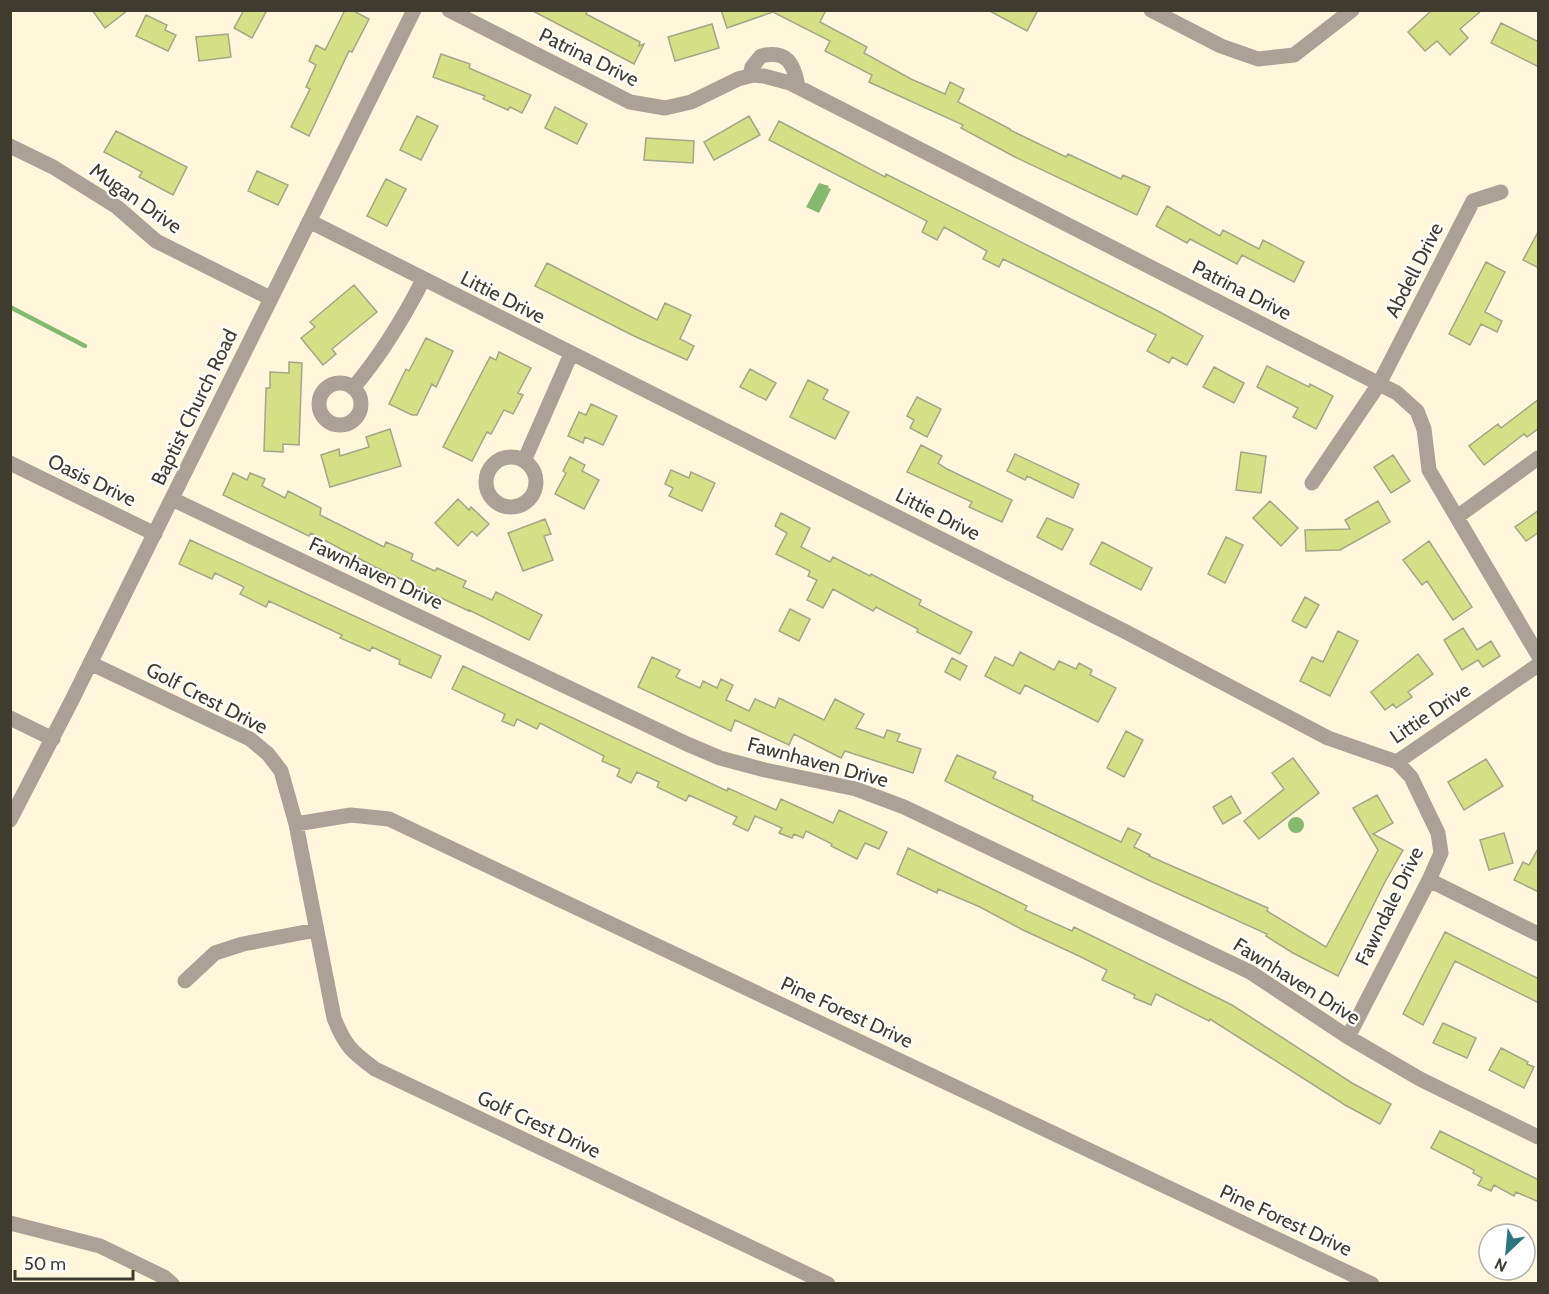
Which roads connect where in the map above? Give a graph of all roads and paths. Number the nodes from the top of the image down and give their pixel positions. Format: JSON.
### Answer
{"nodes":[{"id":1,"x":414,"y":10,"type":"edge"},
{"id":2,"x":449,"y":10,"type":"edge"},
{"id":3,"x":1151,"y":10,"type":"edge"},
{"id":4,"x":1352,"y":10,"type":"edge"},
{"id":5,"x":750,"y":76,"type":"junction"},
{"id":6,"x":798,"y":87,"type":"junction"},
{"id":7,"x":10,"y":146,"type":"edge"},
{"id":8,"x":1501,"y":192,"type":"dead end"},
{"id":9,"x":309,"y":221,"type":"junction"},
{"id":10,"x":423,"y":280,"type":"junction"},
{"id":11,"x":270,"y":298,"type":"junction"},
{"id":12,"x":571,"y":354,"type":"junction"},
{"id":13,"x":1379,"y":384,"type":"junction"},
{"id":14,"x":353,"y":388,"type":"dead end"},
{"id":15,"x":1539,"y":458,"type":"edge"},
{"id":16,"x":524,"y":461,"type":"dead end"},
{"id":17,"x":10,"y":463,"type":"edge"},
{"id":18,"x":1312,"y":483,"type":"dead end"},
{"id":19,"x":172,"y":499,"type":"junction"},
{"id":20,"x":1457,"y":517,"type":"junction"},
{"id":21,"x":155,"y":534,"type":"junction"},
{"id":22,"x":1539,"y":655,"type":"edge"},
{"id":23,"x":90,"y":663,"type":"junction"},
{"id":24,"x":1539,"y":665,"type":"edge"},
{"id":25,"x":10,"y":718,"type":"edge"},
{"id":26,"x":53,"y":739,"type":"junction"},
{"id":27,"x":1396,"y":762,"type":"junction"},
{"id":28,"x":10,"y":820,"type":"edge"},
{"id":29,"x":296,"y":824,"type":"junction"},
{"id":30,"x":1429,"y":879,"type":"junction"},
{"id":31,"x":316,"y":930,"type":"junction"},
{"id":32,"x":1539,"y":934,"type":"edge"},
{"id":33,"x":185,"y":981,"type":"dead end"},
{"id":34,"x":1347,"y":1037,"type":"junction"},
{"id":35,"x":1539,"y":1137,"type":"edge"},
{"id":36,"x":10,"y":1223,"type":"edge"},
{"id":37,"x":172,"y":1284,"type":"edge"},
{"id":38,"x":828,"y":1284,"type":"edge"},
{"id":39,"x":1372,"y":1284,"type":"edge"}],
"edges":[{"from":1,"to":9,"type":"street","name":"Baptist Church Road"},
{"from":2,"to":5,"type":"street","name":"Patrina Drive"},
{"from":3,"to":4,"type":"street"},
{"from":5,"to":6,"type":"street","name":"Patrina Drive"},
{"from":5,"to":6,"type":"street"},
{"from":6,"to":13,"type":"street","name":"Patrina Drive"},
{"from":7,"to":11,"type":"street","name":"Mugan Drive"},
{"from":8,"to":13,"type":"street","name":"Abdell Drive"},
{"from":9,"to":10,"type":"street","name":"Littie Drive"},
{"from":9,"to":11,"type":"street","name":"Baptist Church Road"},
{"from":10,"to":12,"type":"street","name":"Littie Drive"},
{"from":10,"to":14,"type":"street"},
{"from":11,"to":19,"type":"street","name":"Baptist Church Road"},
{"from":12,"to":16,"type":"street"},
{"from":12,"to":27,"type":"street","name":"Littie Drive"},
{"from":13,"to":18,"type":"street","name":"Abdell Drive"},
{"from":13,"to":20,"type":"street","name":"Patrina Drive"},
{"from":15,"to":20,"type":"street"},
{"from":17,"to":21,"type":"street","name":"Oasis Drive"},
{"from":19,"to":21,"type":"street","name":"Baptist Church Road"},
{"from":19,"to":34,"type":"street","name":"Fawnhaven Drive"},
{"from":20,"to":22,"type":"street","name":"Patrina Drive"},
{"from":21,"to":23,"type":"street","name":"Baptist Church Road"},
{"from":23,"to":26,"type":"street","name":"Baptist Church Road"},
{"from":23,"to":29,"type":"street","name":"Golf Crest Drive"},
{"from":24,"to":27,"type":"street","name":"Littie Drive"},
{"from":25,"to":26,"type":"street"},
{"from":26,"to":28,"type":"street","name":"Baptist Church Road"},
{"from":27,"to":30,"type":"street","name":"Fawndale Drive"},
{"from":29,"to":31,"type":"street","name":"Golf Crest Drive"},
{"from":29,"to":39,"type":"street","name":"Pine Forest Drive"},
{"from":30,"to":32,"type":"street"},
{"from":30,"to":34,"type":"street","name":"Fawndale Drive"},
{"from":31,"to":33,"type":"street"},
{"from":31,"to":38,"type":"street","name":"Golf Crest Drive"},
{"from":34,"to":35,"type":"street","name":"Fawnhaven Drive"},
{"from":36,"to":37,"type":"street"}]}
